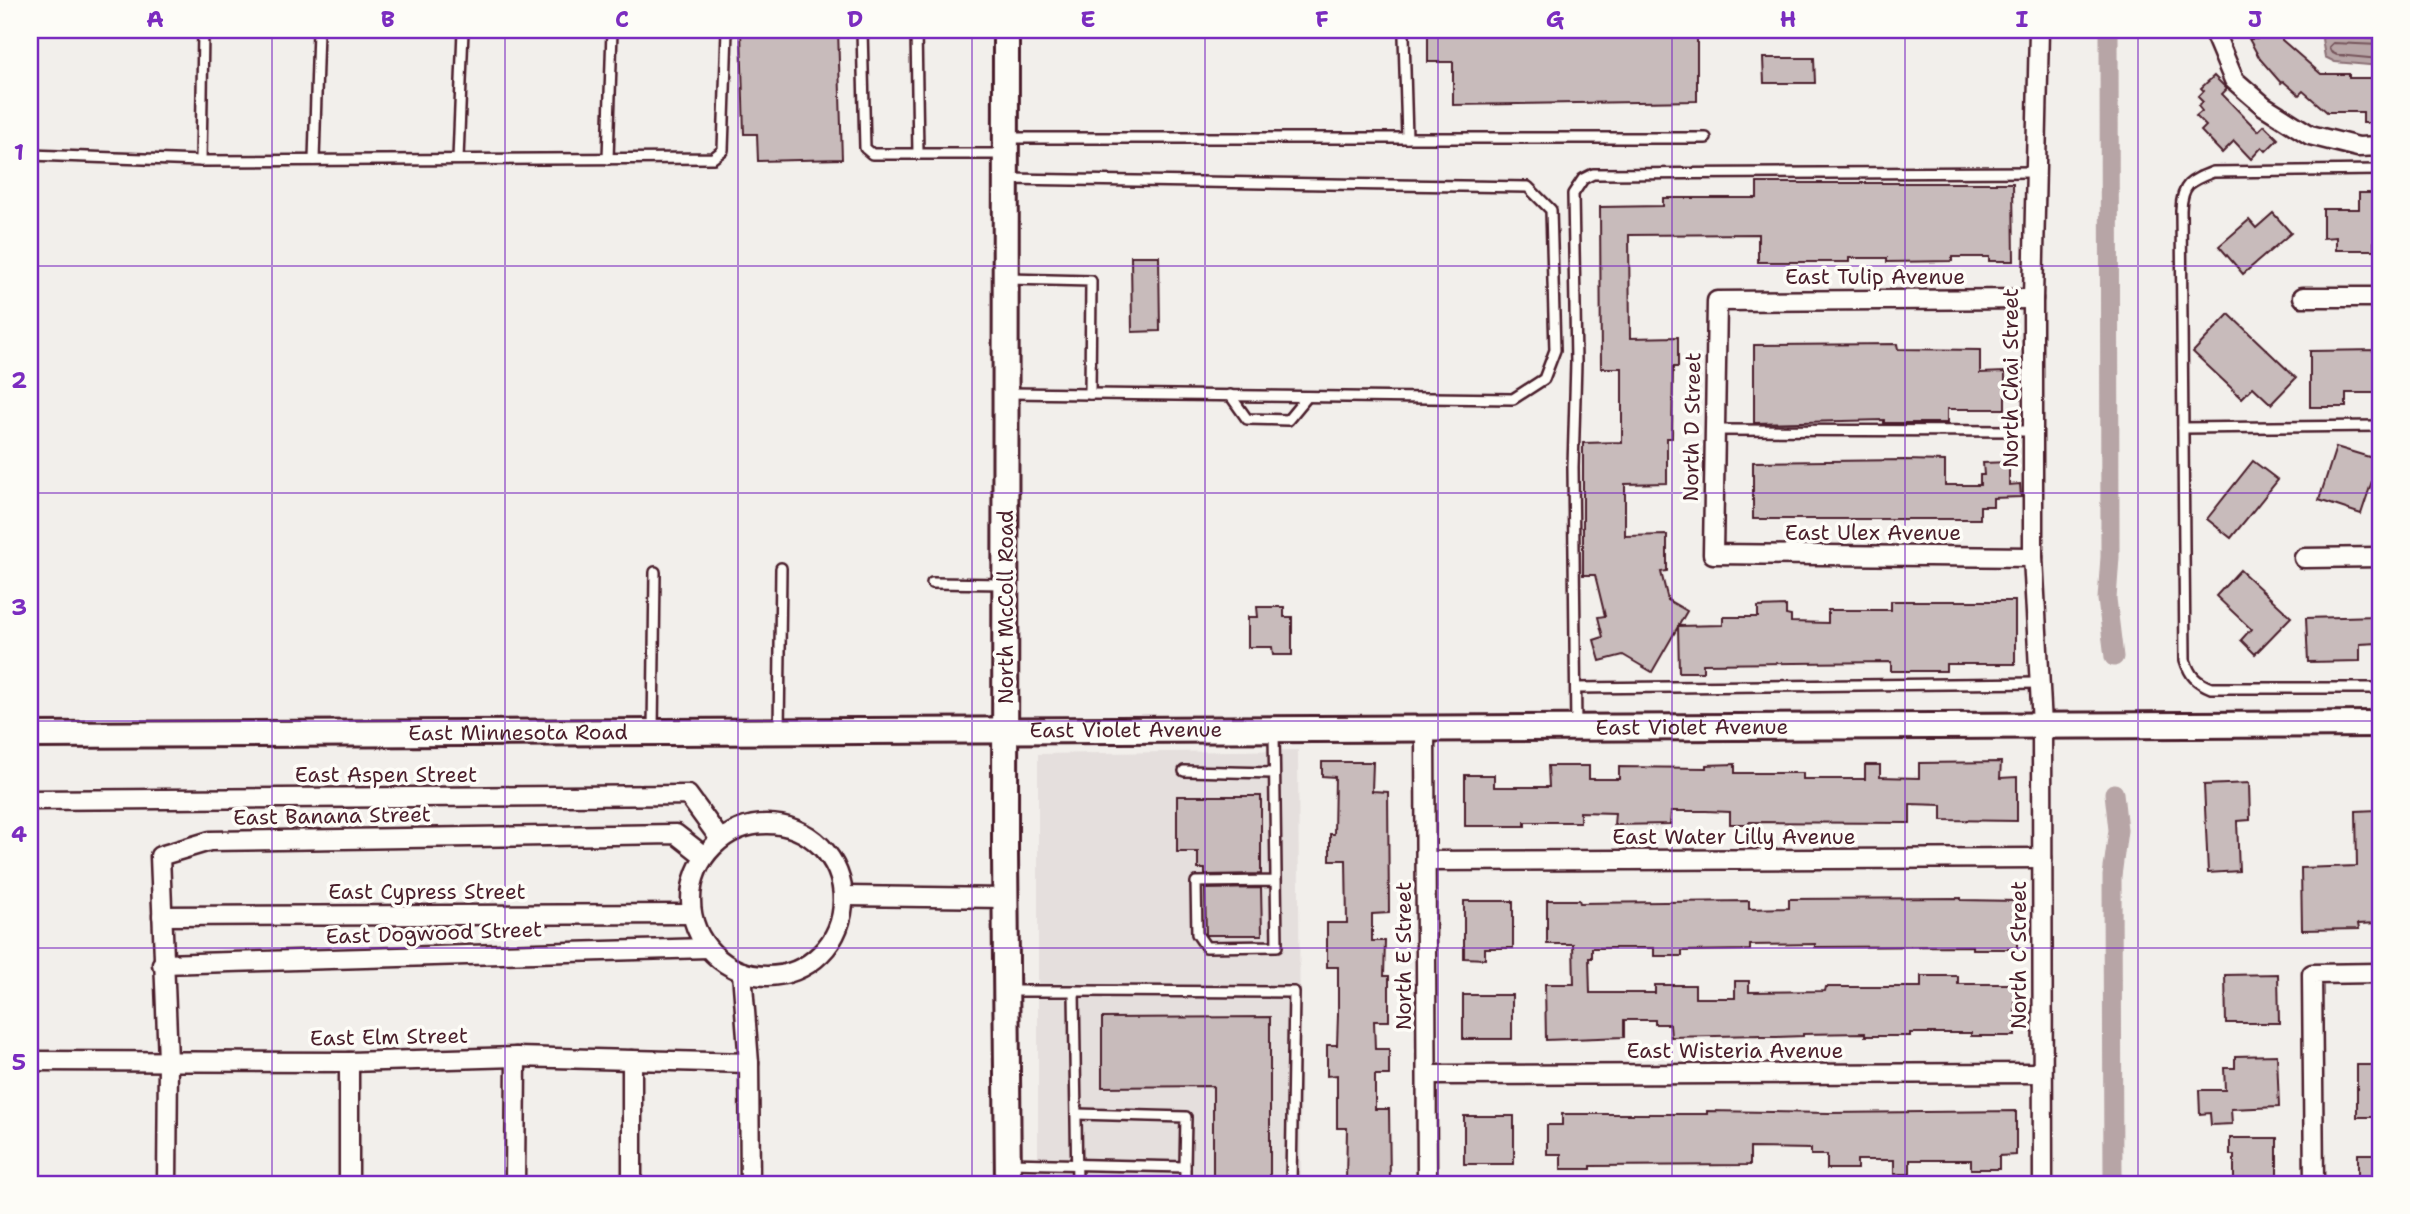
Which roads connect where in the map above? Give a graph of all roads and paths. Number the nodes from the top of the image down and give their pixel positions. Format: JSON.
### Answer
{"nodes":[{"id":1,"x":203,"y":30,"type":"edge"},
{"id":2,"x":318,"y":30,"type":"edge"},
{"id":3,"x":463,"y":30,"type":"edge"},
{"id":4,"x":612,"y":30,"type":"edge"},
{"id":5,"x":727,"y":30,"type":"edge"},
{"id":6,"x":862,"y":30,"type":"edge"},
{"id":7,"x":916,"y":30,"type":"edge"},
{"id":8,"x":1006,"y":30,"type":"edge"},
{"id":9,"x":2039,"y":30,"type":"edge"},
{"id":10,"x":1404,"y":36,"type":"dead end"},
{"id":11,"x":2216,"y":37,"type":"edge"},
{"id":12,"x":1407,"y":138,"type":"junction"},
{"id":13,"x":1706,"y":138,"type":"dead end"},
{"id":14,"x":1006,"y":146,"type":"junction"},
{"id":15,"x":2380,"y":146,"type":"edge"},
{"id":16,"x":918,"y":154,"type":"junction"},
{"id":17,"x":30,"y":155,"type":"edge"},
{"id":18,"x":458,"y":159,"type":"junction"},
{"id":19,"x":608,"y":159,"type":"junction"},
{"id":20,"x":314,"y":160,"type":"junction"},
{"id":21,"x":201,"y":161,"type":"junction"},
{"id":22,"x":2380,"y":170,"type":"edge"},
{"id":23,"x":2037,"y":172,"type":"junction"},
{"id":24,"x":1006,"y":178,"type":"junction"},
{"id":25,"x":1006,"y":279,"type":"junction"},
{"id":26,"x":2303,"y":297,"type":"dead end"},
{"id":27,"x":2380,"y":297,"type":"edge"},
{"id":28,"x":2034,"y":299,"type":"junction"},
{"id":29,"x":1717,"y":301,"type":"joint"},
{"id":30,"x":1006,"y":393,"type":"junction"},
{"id":31,"x":1090,"y":394,"type":"junction"},
{"id":32,"x":1230,"y":395,"type":"junction"},
{"id":33,"x":1307,"y":397,"type":"junction"},
{"id":34,"x":2380,"y":426,"type":"edge"},
{"id":35,"x":2183,"y":428,"type":"junction"},
{"id":36,"x":1715,"y":430,"type":"junction"},
{"id":37,"x":2034,"y":431,"type":"junction"},
{"id":38,"x":1713,"y":554,"type":"joint"},
{"id":39,"x":2033,"y":557,"type":"junction"},
{"id":40,"x":2380,"y":557,"type":"edge"},
{"id":41,"x":2304,"y":558,"type":"dead end"},
{"id":42,"x":781,"y":568,"type":"dead end"},
{"id":43,"x":655,"y":572,"type":"dead end"},
{"id":44,"x":932,"y":583,"type":"dead end"},
{"id":45,"x":1006,"y":584,"type":"junction"},
{"id":46,"x":2040,"y":683,"type":"junction"},
{"id":47,"x":1576,"y":688,"type":"junction"},
{"id":48,"x":2380,"y":688,"type":"edge"},
{"id":49,"x":2380,"y":724,"type":"edge"},
{"id":50,"x":2042,"y":725,"type":"junction"},
{"id":51,"x":1577,"y":727,"type":"junction"},
{"id":52,"x":1425,"y":728,"type":"junction"},
{"id":53,"x":1274,"y":730,"type":"junction"},
{"id":54,"x":1006,"y":732,"type":"junction"},
{"id":55,"x":653,"y":733,"type":"junction"},
{"id":56,"x":779,"y":733,"type":"junction"},
{"id":57,"x":30,"y":736,"type":"edge"},
{"id":58,"x":1184,"y":771,"type":"dead end"},
{"id":59,"x":1273,"y":773,"type":"junction"},
{"id":60,"x":30,"y":800,"type":"edge"},
{"id":61,"x":720,"y":839,"type":"junction"},
{"id":62,"x":704,"y":856,"type":"junction"},
{"id":63,"x":2042,"y":858,"type":"junction"},
{"id":64,"x":1426,"y":861,"type":"junction"},
{"id":65,"x":1275,"y":881,"type":"junction"},
{"id":66,"x":844,"y":896,"type":"junction"},
{"id":67,"x":1006,"y":898,"type":"junction"},
{"id":68,"x":691,"y":914,"type":"junction"},
{"id":69,"x":162,"y":916,"type":"junction"},
{"id":70,"x":708,"y":948,"type":"junction"},
{"id":71,"x":162,"y":964,"type":"junction"},
{"id":72,"x":742,"y":972,"type":"junction"},
{"id":73,"x":2380,"y":973,"type":"edge"},
{"id":74,"x":1006,"y":991,"type":"junction"},
{"id":75,"x":1074,"y":991,"type":"junction"},
{"id":76,"x":516,"y":1057,"type":"junction"},
{"id":77,"x":168,"y":1060,"type":"junction"},
{"id":78,"x":632,"y":1060,"type":"junction"},
{"id":79,"x":30,"y":1061,"type":"edge"},
{"id":80,"x":349,"y":1062,"type":"junction"},
{"id":81,"x":749,"y":1063,"type":"junction"},
{"id":82,"x":2042,"y":1073,"type":"junction"},
{"id":83,"x":1427,"y":1075,"type":"junction"},
{"id":84,"x":1076,"y":1114,"type":"junction"},
{"id":85,"x":1077,"y":1165,"type":"junction"},
{"id":86,"x":1185,"y":1167,"type":"junction"},
{"id":87,"x":1008,"y":1174,"type":"edge"},
{"id":88,"x":167,"y":1184,"type":"edge"},
{"id":89,"x":349,"y":1184,"type":"edge"},
{"id":90,"x":516,"y":1184,"type":"edge"},
{"id":91,"x":632,"y":1184,"type":"edge"},
{"id":92,"x":750,"y":1184,"type":"edge"},
{"id":93,"x":1077,"y":1184,"type":"edge"},
{"id":94,"x":1185,"y":1184,"type":"edge"},
{"id":95,"x":1291,"y":1184,"type":"edge"},
{"id":96,"x":1427,"y":1184,"type":"edge"},
{"id":97,"x":2043,"y":1184,"type":"edge"},
{"id":98,"x":2314,"y":1184,"type":"edge"}],
"edges":[{"from":1,"to":21,"type":"lane"},
{"from":2,"to":20,"type":"lane"},
{"from":3,"to":18,"type":"lane"},
{"from":4,"to":19,"type":"lane"},
{"from":5,"to":19,"type":"lane"},
{"from":6,"to":16,"type":"lane"},
{"from":7,"to":16,"type":"lane"},
{"from":8,"to":14,"type":"street","name":"North McColl Road"},
{"from":9,"to":23,"type":"street","name":"North Chai Street"},
{"from":10,"to":12,"type":"lane"},
{"from":11,"to":15,"type":"street"},
{"from":12,"to":13,"type":"lane"},
{"from":12,"to":14,"type":"lane"},
{"from":14,"to":16,"type":"lane"},
{"from":14,"to":24,"type":"street","name":"North McColl Road"},
{"from":17,"to":21,"type":"lane"},
{"from":18,"to":19,"type":"lane"},
{"from":18,"to":20,"type":"lane"},
{"from":20,"to":21,"type":"lane"},
{"from":22,"to":35,"type":"lane"},
{"from":23,"to":28,"type":"street","name":"North Chai Street"},
{"from":23,"to":47,"type":"lane"},
{"from":24,"to":25,"type":"street","name":"North McColl Road"},
{"from":24,"to":33,"type":"lane"},
{"from":25,"to":30,"type":"street","name":"North McColl Road"},
{"from":25,"to":31,"type":"lane"},
{"from":26,"to":27,"type":"street"},
{"from":28,"to":29,"type":"street","name":"East Tulip Avenue"},
{"from":28,"to":37,"type":"street","name":"North Chai Street"},
{"from":29,"to":36,"type":"street","name":"North D Street"},
{"from":30,"to":31,"type":"lane"},
{"from":30,"to":45,"type":"street","name":"North McColl Road"},
{"from":31,"to":32,"type":"lane"},
{"from":32,"to":33,"type":"lane"},
{"from":32,"to":33,"type":"lane"},
{"from":34,"to":35,"type":"lane"},
{"from":35,"to":48,"type":"lane"},
{"from":36,"to":37,"type":"lane"},
{"from":36,"to":38,"type":"street","name":"North D Street"},
{"from":37,"to":39,"type":"street","name":"North Chai Street"},
{"from":38,"to":39,"type":"street","name":"East Ulex Avenue"},
{"from":39,"to":46,"type":"street","name":"North Chai Street"},
{"from":40,"to":41,"type":"street"},
{"from":42,"to":56,"type":"lane"},
{"from":43,"to":55,"type":"lane"},
{"from":44,"to":45,"type":"lane"},
{"from":45,"to":54,"type":"street","name":"North McColl Road"},
{"from":46,"to":47,"type":"lane"},
{"from":46,"to":50,"type":"street","name":"North Chai Street"},
{"from":47,"to":51,"type":"lane"},
{"from":49,"to":50,"type":"street","name":"East Violet Avenue"},
{"from":50,"to":51,"type":"street","name":"East Violet Avenue"},
{"from":50,"to":63,"type":"street","name":"North C Street"},
{"from":51,"to":52,"type":"street","name":"East Violet Avenue"},
{"from":52,"to":53,"type":"street","name":"East Violet Avenue"},
{"from":52,"to":64,"type":"street","name":"North E Street"},
{"from":53,"to":54,"type":"street","name":"East Violet Avenue"},
{"from":53,"to":59,"type":"lane"},
{"from":54,"to":56,"type":"street","name":"East Minnesota Road"},
{"from":54,"to":67,"type":"street","name":"North McColl Road"},
{"from":55,"to":56,"type":"street","name":"East Minnesota Road"},
{"from":55,"to":57,"type":"street","name":"East Minnesota Road"},
{"from":58,"to":59,"type":"lane"},
{"from":59,"to":65,"type":"lane"},
{"from":60,"to":61,"type":"street","name":"East Aspen Street"},
{"from":61,"to":62,"type":"street"},
{"from":61,"to":66,"type":"street"},
{"from":62,"to":68,"type":"street"},
{"from":62,"to":69,"type":"street","name":"East Banana Street"},
{"from":63,"to":64,"type":"street","name":"East Water Lilly Avenue"},
{"from":63,"to":82,"type":"street","name":"North C Street"},
{"from":64,"to":83,"type":"street","name":"North E Street"},
{"from":65,"to":65,"type":"lane"},
{"from":66,"to":67,"type":"street"},
{"from":66,"to":72,"type":"street"},
{"from":67,"to":74,"type":"street","name":"North McColl Road"},
{"from":68,"to":69,"type":"street","name":"East Cypress Street"},
{"from":68,"to":70,"type":"street"},
{"from":69,"to":71,"type":"street","name":"East Banana Street"},
{"from":70,"to":71,"type":"street","name":"East Dogwood Street"},
{"from":70,"to":72,"type":"street"},
{"from":71,"to":77,"type":"street","name":"East Banana Street"},
{"from":72,"to":81,"type":"street"},
{"from":73,"to":98,"type":"street"},
{"from":74,"to":75,"type":"lane"},
{"from":74,"to":87,"type":"street","name":"North McColl Road"},
{"from":75,"to":84,"type":"lane"},
{"from":75,"to":95,"type":"lane"},
{"from":76,"to":78,"type":"street","name":"East Elm Street"},
{"from":76,"to":80,"type":"street","name":"East Elm Street"},
{"from":76,"to":90,"type":"street"},
{"from":77,"to":79,"type":"street","name":"East Elm Street"},
{"from":77,"to":80,"type":"street","name":"East Elm Street"},
{"from":77,"to":88,"type":"street","name":"East Banana Street"},
{"from":78,"to":81,"type":"street","name":"East Elm Street"},
{"from":78,"to":91,"type":"street"},
{"from":80,"to":89,"type":"street"},
{"from":81,"to":92,"type":"street"},
{"from":82,"to":83,"type":"street","name":"East Wisteria Avenue"},
{"from":82,"to":97,"type":"street","name":"North C Street"},
{"from":83,"to":96,"type":"street","name":"North E Street"},
{"from":84,"to":85,"type":"lane"},
{"from":84,"to":86,"type":"lane"},
{"from":85,"to":86,"type":"lane"},
{"from":85,"to":87,"type":"lane"},
{"from":85,"to":93,"type":"lane"},
{"from":86,"to":94,"type":"lane"}]}
